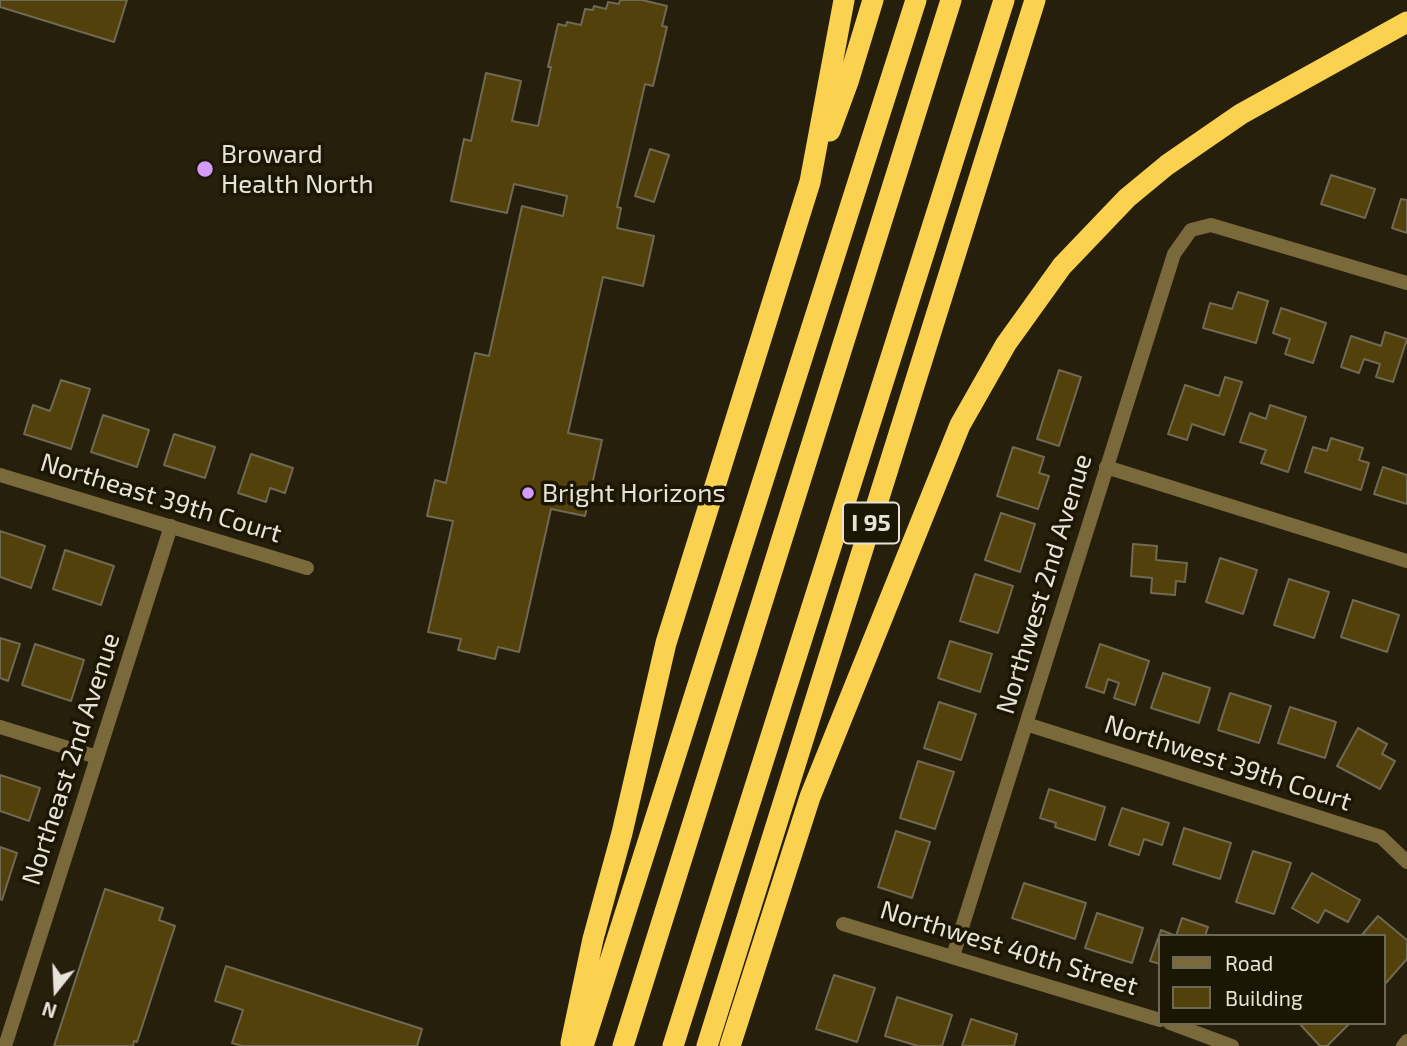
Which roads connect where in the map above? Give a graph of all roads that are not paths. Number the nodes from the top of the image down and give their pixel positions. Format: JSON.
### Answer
{"nodes":[{"id":1,"x":844,"y":0,"type":"edge"},
{"id":2,"x":873,"y":0,"type":"edge"},
{"id":3,"x":916,"y":0,"type":"edge"},
{"id":4,"x":951,"y":0,"type":"edge"},
{"id":5,"x":1004,"y":0,"type":"edge"},
{"id":6,"x":1035,"y":0,"type":"edge"},
{"id":7,"x":1407,"y":22,"type":"edge"},
{"id":8,"x":810,"y":182,"type":"junction"},
{"id":9,"x":1407,"y":283,"type":"edge"},
{"id":10,"x":1106,"y":467,"type":"junction"},
{"id":11,"x":0,"y":475,"type":"edge"},
{"id":12,"x":171,"y":526,"type":"junction"},
{"id":13,"x":1407,"y":561,"type":"edge"},
{"id":14,"x":307,"y":568,"type":"dead end"},
{"id":15,"x":1026,"y":724,"type":"junction"},
{"id":16,"x":0,"y":727,"type":"edge"},
{"id":17,"x":97,"y":757,"type":"junction"},
{"id":18,"x":1407,"y":862,"type":"edge"},
{"id":19,"x":843,"y":923,"type":"dead end"},
{"id":20,"x":953,"y":956,"type":"junction"},
{"id":21,"x":1158,"y":1019,"type":"edge"},
{"id":22,"x":1175,"y":1025,"type":"edge"},
{"id":23,"x":1407,"y":1041,"type":"edge"},
{"id":24,"x":5,"y":1046,"type":"edge"},
{"id":25,"x":570,"y":1046,"type":"edge"},
{"id":26,"x":583,"y":1046,"type":"edge"},
{"id":27,"x":623,"y":1046,"type":"edge"},
{"id":28,"x":673,"y":1046,"type":"edge"},
{"id":29,"x":707,"y":1046,"type":"edge"},
{"id":30,"x":730,"y":1046,"type":"edge"},
{"id":31,"x":1232,"y":1046,"type":"edge"},
{"id":32,"x":1403,"y":1046,"type":"edge"}],
"edges":[{"from":1,"to":8,"type":"highway"},
{"from":2,"to":8,"type":"highway"},
{"from":3,"to":26,"type":"highway"},
{"from":4,"to":27,"type":"highway"},
{"from":5,"to":28,"type":"highway"},
{"from":6,"to":29,"type":"highway","number":"I 95"},
{"from":7,"to":30,"type":"highway"},
{"from":8,"to":25,"type":"highway"},
{"from":9,"to":10,"type":"street","name":"Northwest 2nd Avenue"},
{"from":10,"to":13,"type":"street"},
{"from":10,"to":15,"type":"street","name":"Northwest 2nd Avenue"},
{"from":11,"to":12,"type":"street","name":"Northeast 39th Court"},
{"from":12,"to":14,"type":"street","name":"Northeast 39th Court"},
{"from":12,"to":17,"type":"street","name":"Northeast 2nd Avenue"},
{"from":15,"to":18,"type":"street","name":"Northwest 39th Court"},
{"from":15,"to":20,"type":"street","name":"Northwest 2nd Avenue"},
{"from":16,"to":17,"type":"street"},
{"from":17,"to":24,"type":"street","name":"Northeast 2nd Avenue"},
{"from":19,"to":20,"type":"street","name":"Northwest 40th Street"},
{"from":20,"to":21,"type":"street","name":"Northwest 40th Street"},
{"from":22,"to":31,"type":"street"},
{"from":23,"to":32,"type":"street"}]}
